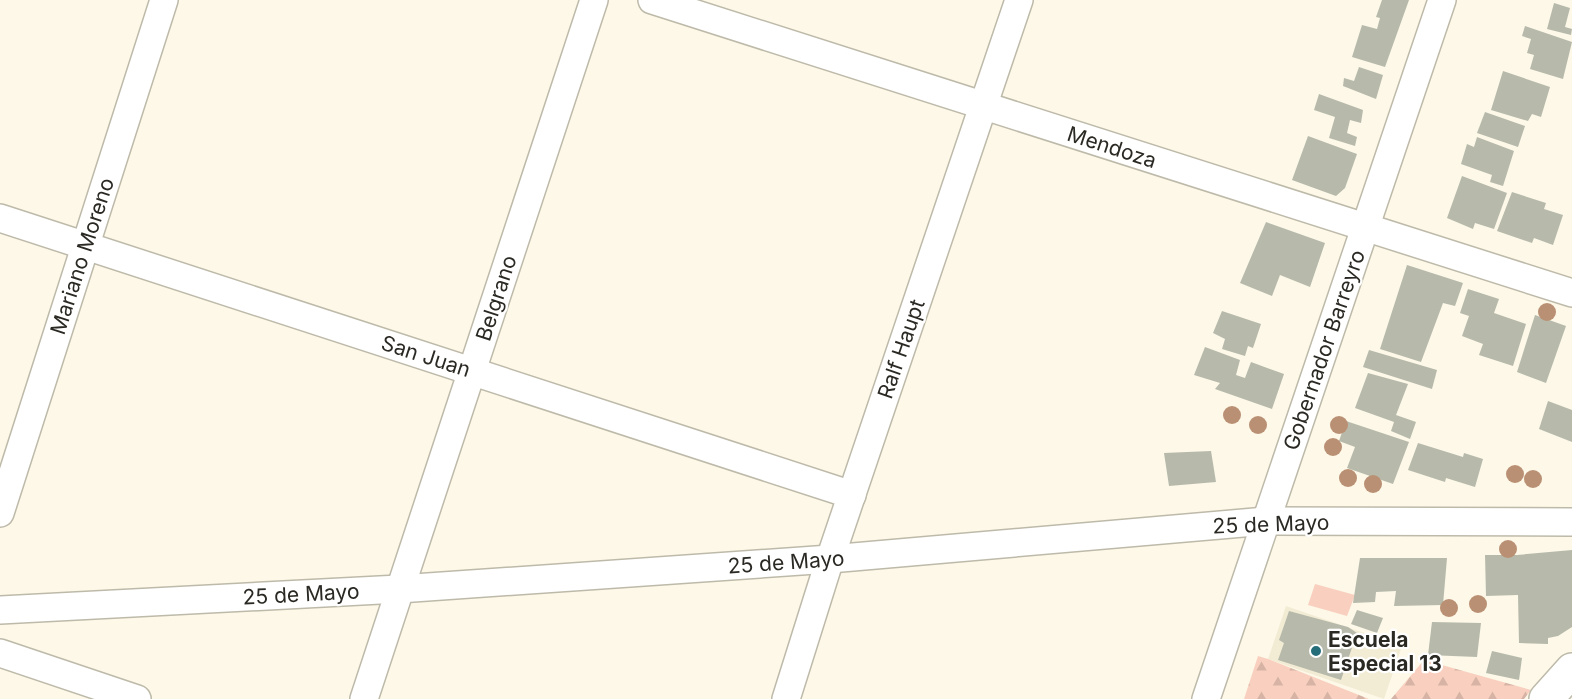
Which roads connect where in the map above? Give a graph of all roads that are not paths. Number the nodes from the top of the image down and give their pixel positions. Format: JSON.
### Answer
{"nodes":[{"id":1,"x":164,"y":0,"type":"edge"},
{"id":2,"x":594,"y":0,"type":"edge"},
{"id":3,"x":652,"y":0,"type":"edge"},
{"id":4,"x":1019,"y":0,"type":"edge"},
{"id":5,"x":1442,"y":0,"type":"edge"},
{"id":6,"x":983,"y":106,"type":"junction"},
{"id":7,"x":0,"y":218,"type":"edge"},
{"id":8,"x":1366,"y":228,"type":"junction"},
{"id":9,"x":85,"y":246,"type":"junction"},
{"id":10,"x":1572,"y":293,"type":"edge"},
{"id":11,"x":472,"y":370,"type":"junction"},
{"id":12,"x":852,"y":495,"type":"junction"},
{"id":13,"x":0,"y":513,"type":"edge"},
{"id":14,"x":1266,"y":521,"type":"junction"},
{"id":15,"x":1572,"y":522,"type":"edge"},
{"id":16,"x":830,"y":559,"type":"junction"},
{"id":17,"x":399,"y":589,"type":"junction"},
{"id":18,"x":0,"y":610,"type":"edge"},
{"id":19,"x":0,"y":653,"type":"edge"},
{"id":20,"x":137,"y":699,"type":"edge"},
{"id":21,"x":364,"y":699,"type":"edge"},
{"id":22,"x":786,"y":699,"type":"edge"},
{"id":23,"x":1206,"y":699,"type":"edge"}],
"edges":[{"from":1,"to":9,"type":"street","name":"Mariano Moreno"},
{"from":2,"to":11,"type":"street","name":"Belgrano"},
{"from":3,"to":6,"type":"street","name":"Mendoza"},
{"from":4,"to":6,"type":"street","name":"Ralf Haupt"},
{"from":5,"to":8,"type":"street","name":"Gobernador Barreyro"},
{"from":6,"to":8,"type":"street","name":"Mendoza"},
{"from":6,"to":12,"type":"street","name":"Ralf Haupt"},
{"from":7,"to":9,"type":"street","name":"San Juan"},
{"from":8,"to":10,"type":"street","name":"Mendoza"},
{"from":8,"to":14,"type":"street","name":"Gobernador Barreyro"},
{"from":9,"to":11,"type":"street","name":"San Juan"},
{"from":9,"to":13,"type":"street","name":"Mariano Moreno"},
{"from":11,"to":12,"type":"street","name":"San Juan"},
{"from":11,"to":17,"type":"street","name":"Belgrano"},
{"from":12,"to":16,"type":"street","name":"Ralf Haupt"},
{"from":14,"to":15,"type":"street","name":"25 de Mayo"},
{"from":14,"to":16,"type":"street","name":"25 de Mayo"},
{"from":14,"to":23,"type":"street","name":"Gobernador Barreyro"},
{"from":16,"to":17,"type":"street","name":"25 de Mayo"},
{"from":16,"to":22,"type":"street","name":"Ralf Haupt"},
{"from":17,"to":18,"type":"street","name":"25 de Mayo"},
{"from":17,"to":21,"type":"street","name":"Belgrano"},
{"from":19,"to":20,"type":"street"}]}
